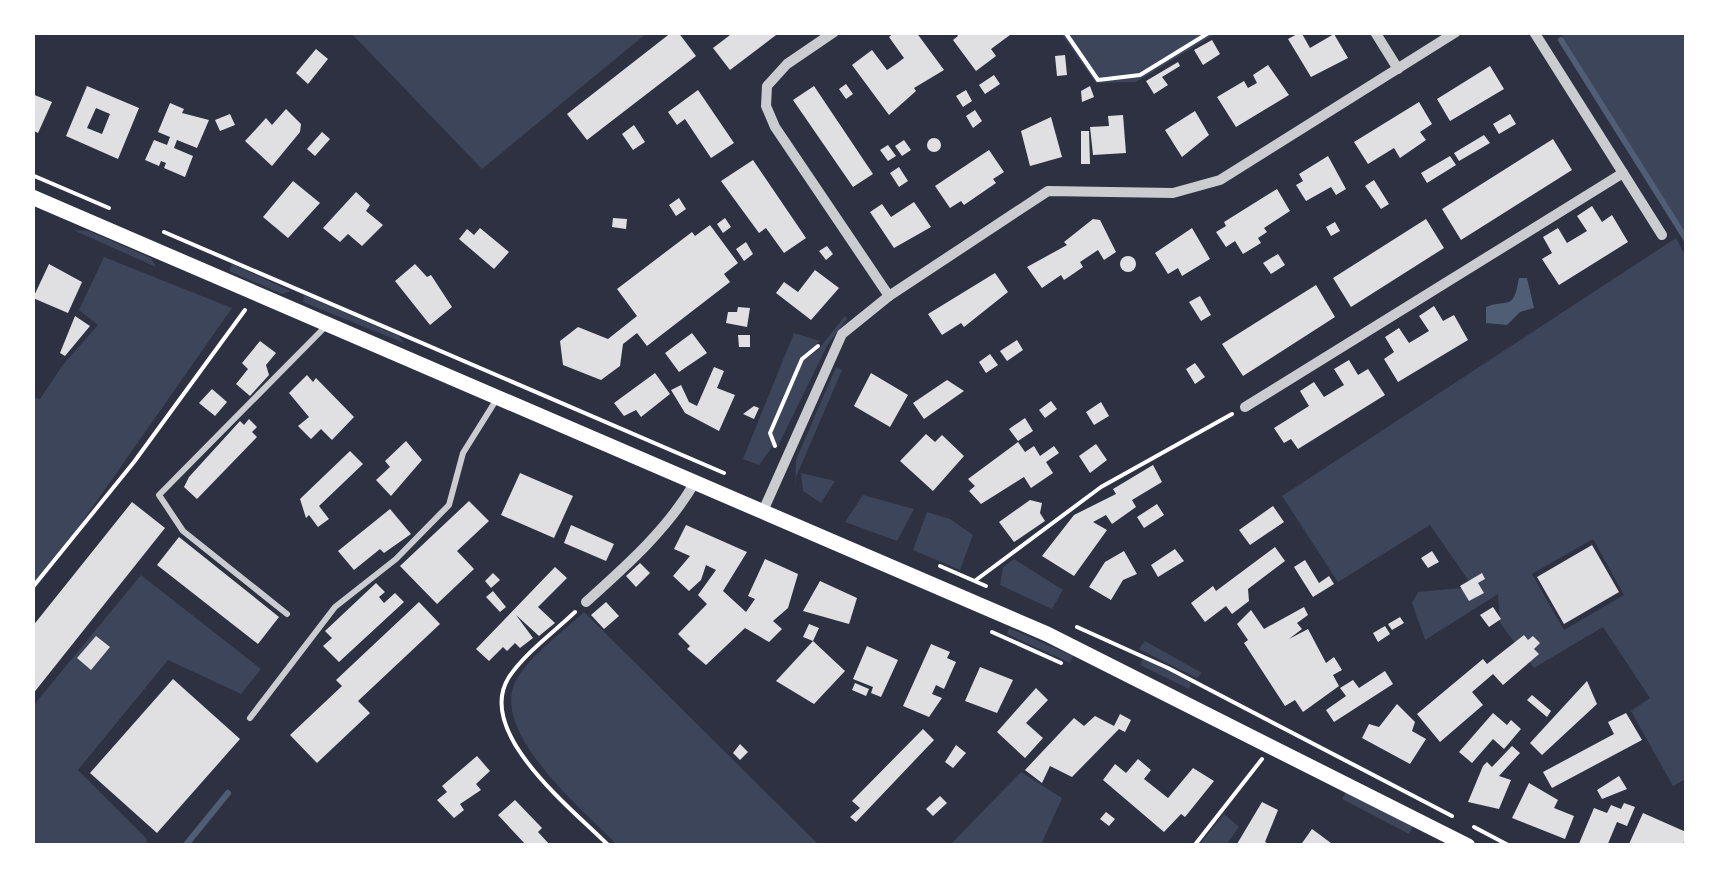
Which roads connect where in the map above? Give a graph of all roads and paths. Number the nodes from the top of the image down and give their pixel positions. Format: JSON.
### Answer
{"nodes":[{"id":1,"x":834,"y":32,"type":"edge"},
{"id":2,"x":1066,"y":32,"type":"edge"},
{"id":3,"x":1210,"y":32,"type":"edge"},
{"id":4,"x":1374,"y":32,"type":"edge"},
{"id":5,"x":1456,"y":32,"type":"edge"},
{"id":6,"x":1534,"y":32,"type":"edge"},
{"id":7,"x":1398,"y":69,"type":"junction"},
{"id":8,"x":1623,"y":173,"type":"junction"},
{"id":9,"x":32,"y":198,"type":"edge"},
{"id":10,"x":1662,"y":235,"type":"dead end"},
{"id":11,"x":889,"y":296,"type":"junction"},
{"id":12,"x":262,"y":317,"type":"dead end"},
{"id":13,"x":328,"y":324,"type":"junction"},
{"id":14,"x":821,"y":342,"type":"dead end"},
{"id":15,"x":498,"y":397,"type":"junction"},
{"id":16,"x":1245,"y":407,"type":"joint"},
{"id":17,"x":786,"y":457,"type":"junction"},
{"id":18,"x":695,"y":482,"type":"junction"},
{"id":19,"x":763,"y":511,"type":"junction"},
{"id":20,"x":32,"y":588,"type":"edge"},
{"id":21,"x":960,"y":596,"type":"junction"},
{"id":22,"x":586,"y":602,"type":"joint"},
{"id":23,"x":287,"y":614,"type":"dead end"},
{"id":24,"x":976,"y":625,"type":"dead end"},
{"id":25,"x":1062,"y":664,"type":"dead end"},
{"id":26,"x":250,"y":718,"type":"dead end"},
{"id":27,"x":1273,"y":744,"type":"junction"},
{"id":28,"x":1245,"y":752,"type":"dead end"},
{"id":29,"x":1262,"y":760,"type":"junction"},
{"id":30,"x":609,"y":846,"type":"edge"},
{"id":31,"x":1194,"y":846,"type":"edge"},
{"id":32,"x":1468,"y":846,"type":"edge"}],
"edges":[{"from":1,"to":11,"type":"street"},
{"from":2,"to":3,"type":"path"},
{"from":4,"to":7,"type":"street"},
{"from":5,"to":7,"type":"street"},
{"from":6,"to":8,"type":"street"},
{"from":7,"to":11,"type":"street"},
{"from":8,"to":10,"type":"street"},
{"from":8,"to":16,"type":"street"},
{"from":9,"to":13,"type":"main road"},
{"from":11,"to":17,"type":"street"},
{"from":12,"to":20,"type":"path"},
{"from":13,"to":15,"type":"main road"},
{"from":13,"to":23,"type":"lane"},
{"from":14,"to":17,"type":"path"},
{"from":15,"to":18,"type":"main road"},
{"from":15,"to":26,"type":"lane"},
{"from":16,"to":21,"type":"path"},
{"from":17,"to":19,"type":"street"},
{"from":18,"to":19,"type":"main road"},
{"from":18,"to":22,"type":"street"},
{"from":19,"to":21,"type":"main road"},
{"from":21,"to":27,"type":"main road"},
{"from":22,"to":30,"type":"path"},
{"from":24,"to":25,"type":"path"},
{"from":27,"to":29,"type":"path"},
{"from":27,"to":32,"type":"main road"},
{"from":28,"to":29,"type":"path"},
{"from":29,"to":31,"type":"path"}]}
